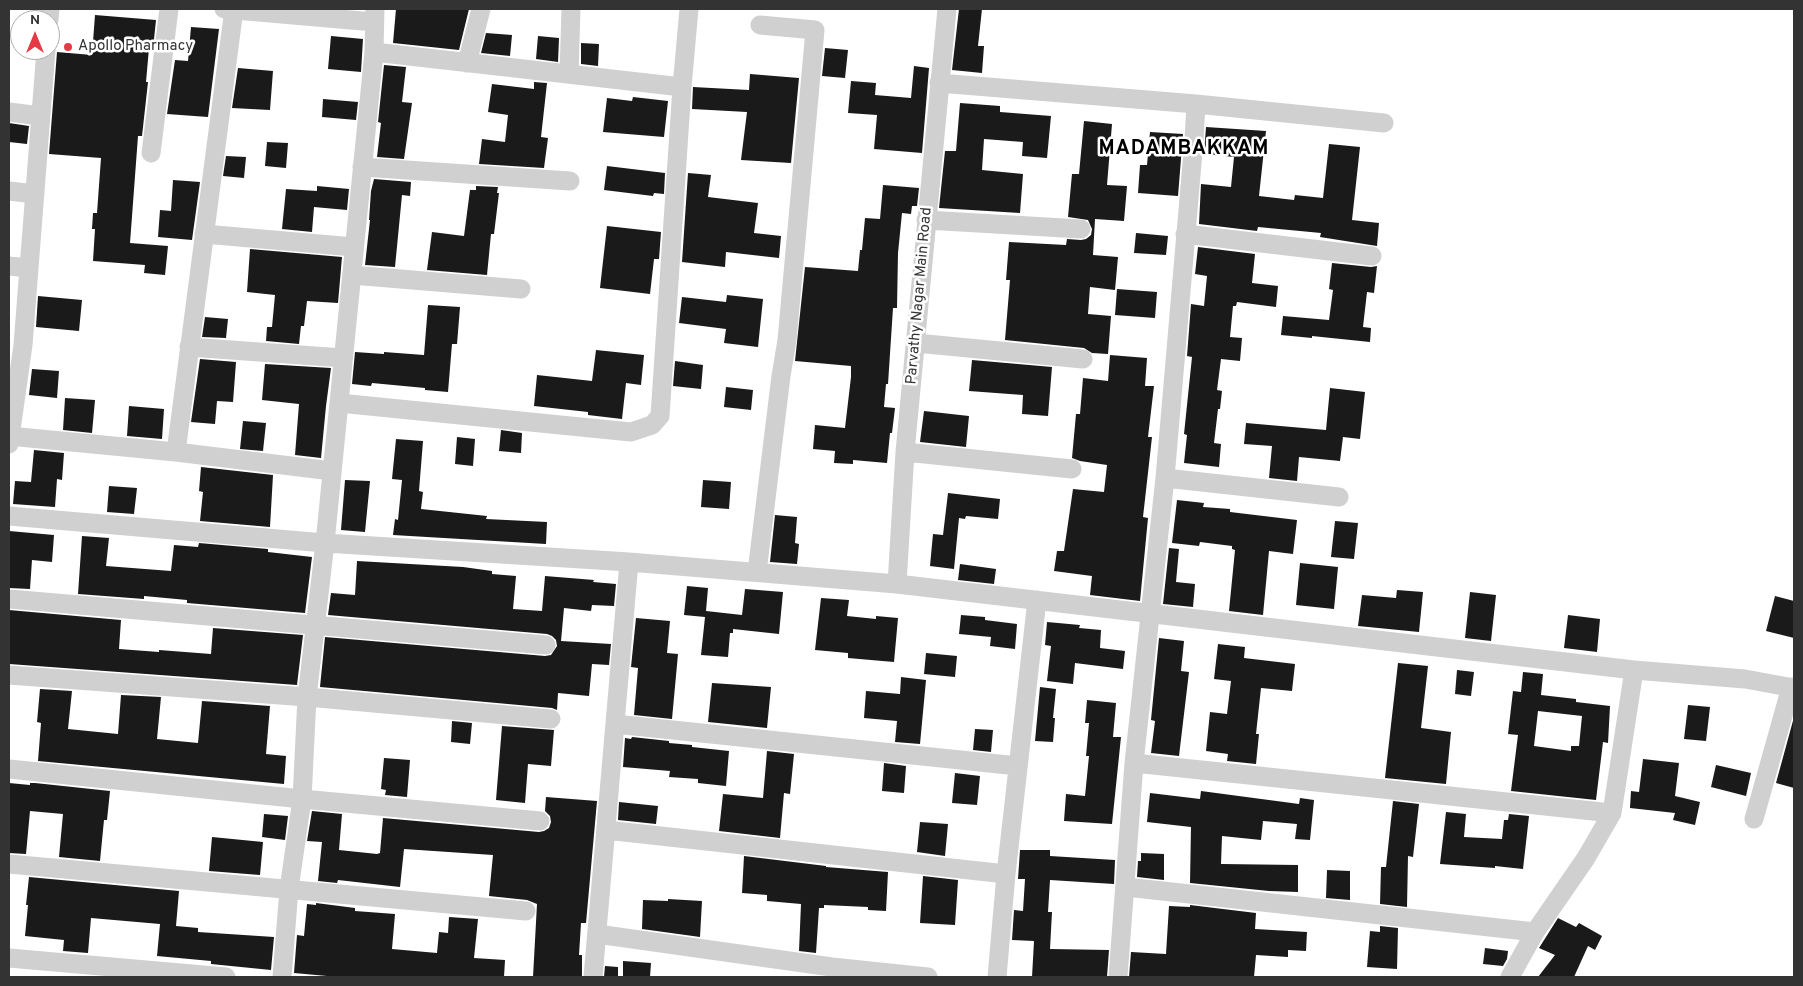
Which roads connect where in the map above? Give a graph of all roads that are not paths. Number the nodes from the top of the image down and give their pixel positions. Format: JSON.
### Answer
{"nodes":[{"id":1,"x":169,"y":9,"type":"edge"},
{"id":2,"x":224,"y":9,"type":"edge"},
{"id":3,"x":234,"y":9,"type":"edge"},
{"id":4,"x":481,"y":9,"type":"edge"},
{"id":5,"x":571,"y":9,"type":"edge"},
{"id":6,"x":689,"y":9,"type":"edge"},
{"id":7,"x":947,"y":9,"type":"edge"},
{"id":8,"x":374,"y":15,"type":"edge"},
{"id":9,"x":760,"y":25,"type":"dead end"},
{"id":10,"x":374,"y":52,"type":"junction"},
{"id":11,"x":45,"y":60,"type":"edge"},
{"id":12,"x":467,"y":63,"type":"junction"},
{"id":13,"x":569,"y":74,"type":"junction"},
{"id":14,"x":939,"y":83,"type":"junction"},
{"id":15,"x":682,"y":87,"type":"junction"},
{"id":16,"x":1196,"y":104,"type":"junction"},
{"id":17,"x":9,"y":112,"type":"edge"},
{"id":18,"x":40,"y":116,"type":"junction"},
{"id":19,"x":1384,"y":123,"type":"dead end"},
{"id":20,"x":151,"y":153,"type":"dead end"},
{"id":21,"x":362,"y":166,"type":"junction"},
{"id":22,"x":570,"y":181,"type":"dead end"},
{"id":23,"x":9,"y":191,"type":"edge"},
{"id":24,"x":35,"y":194,"type":"junction"},
{"id":25,"x":926,"y":220,"type":"junction"},
{"id":26,"x":1081,"y":229,"type":"dead end"},
{"id":27,"x":204,"y":234,"type":"junction"},
{"id":28,"x":1185,"y":234,"type":"junction"},
{"id":29,"x":354,"y":247,"type":"junction"},
{"id":30,"x":1372,"y":256,"type":"dead end"},
{"id":31,"x":9,"y":266,"type":"edge"},
{"id":32,"x":28,"y":268,"type":"junction"},
{"id":33,"x":352,"y":275,"type":"junction"},
{"id":34,"x":521,"y":289,"type":"dead end"},
{"id":35,"x":916,"y":343,"type":"junction"},
{"id":36,"x":16,"y":345,"type":"edge"},
{"id":37,"x":189,"y":347,"type":"junction"},
{"id":38,"x":344,"y":358,"type":"junction"},
{"id":39,"x":1083,"y":359,"type":"dead end"},
{"id":40,"x":339,"y":403,"type":"junction"},
{"id":41,"x":9,"y":439,"type":"edge"},
{"id":42,"x":176,"y":452,"type":"junction"},
{"id":43,"x":905,"y":452,"type":"junction"},
{"id":44,"x":1072,"y":469,"type":"dead end"},
{"id":45,"x":332,"y":471,"type":"junction"},
{"id":46,"x":1165,"y":478,"type":"junction"},
{"id":47,"x":1339,"y":497,"type":"dead end"},
{"id":48,"x":9,"y":516,"type":"edge"},
{"id":49,"x":325,"y":543,"type":"junction"},
{"id":50,"x":629,"y":562,"type":"junction"},
{"id":51,"x":757,"y":572,"type":"junction"},
{"id":52,"x":897,"y":584,"type":"junction"},
{"id":53,"x":9,"y":599,"type":"edge"},
{"id":54,"x":1037,"y":600,"type":"junction"},
{"id":55,"x":1151,"y":614,"type":"junction"},
{"id":56,"x":316,"y":625,"type":"junction"},
{"id":57,"x":546,"y":645,"type":"dead end"},
{"id":58,"x":1634,"y":670,"type":"junction"},
{"id":59,"x":9,"y":675,"type":"edge"},
{"id":60,"x":1793,"y":688,"type":"edge"},
{"id":61,"x":308,"y":697,"type":"junction"},
{"id":62,"x":551,"y":719,"type":"dead end"},
{"id":63,"x":615,"y":724,"type":"junction"},
{"id":64,"x":1134,"y":763,"type":"junction"},
{"id":65,"x":1018,"y":766,"type":"junction"},
{"id":66,"x":9,"y":769,"type":"edge"},
{"id":67,"x":302,"y":799,"type":"junction"},
{"id":68,"x":1612,"y":813,"type":"junction"},
{"id":69,"x":1754,"y":819,"type":"dead end"},
{"id":70,"x":540,"y":821,"type":"dead end"},
{"id":71,"x":606,"y":830,"type":"junction"},
{"id":72,"x":9,"y":864,"type":"edge"},
{"id":73,"x":1006,"y":874,"type":"junction"},
{"id":74,"x":1126,"y":887,"type":"junction"},
{"id":75,"x":289,"y":889,"type":"junction"},
{"id":76,"x":526,"y":910,"type":"dead end"},
{"id":77,"x":1535,"y":932,"type":"junction"},
{"id":78,"x":597,"y":934,"type":"junction"},
{"id":79,"x":9,"y":958,"type":"edge"},
{"id":80,"x":34,"y":969,"type":"edge"},
{"id":81,"x":154,"y":974,"type":"edge"},
{"id":82,"x":226,"y":977,"type":"edge"},
{"id":83,"x":282,"y":977,"type":"edge"},
{"id":84,"x":593,"y":977,"type":"edge"},
{"id":85,"x":928,"y":977,"type":"edge"},
{"id":86,"x":997,"y":977,"type":"edge"},
{"id":87,"x":1118,"y":977,"type":"edge"},
{"id":88,"x":1510,"y":977,"type":"edge"}],
"edges":[{"from":1,"to":20,"type":"street"},
{"from":2,"to":3,"type":"street"},
{"from":3,"to":8,"type":"street"},
{"from":3,"to":27,"type":"street"},
{"from":4,"to":12,"type":"street"},
{"from":5,"to":13,"type":"street"},
{"from":6,"to":15,"type":"street"},
{"from":7,"to":14,"type":"street","name":"Parvathy Nagar Main Road"},
{"from":8,"to":10,"type":"street"},
{"from":9,"to":51,"type":"street"},
{"from":10,"to":12,"type":"street"},
{"from":10,"to":21,"type":"street"},
{"from":11,"to":18,"type":"street"},
{"from":12,"to":13,"type":"street"},
{"from":13,"to":15,"type":"street"},
{"from":14,"to":16,"type":"street"},
{"from":14,"to":25,"type":"street","name":"Parvathy Nagar Main Road"},
{"from":15,"to":40,"type":"street"},
{"from":16,"to":19,"type":"street"},
{"from":16,"to":28,"type":"street"},
{"from":17,"to":18,"type":"street"},
{"from":18,"to":24,"type":"street"},
{"from":21,"to":22,"type":"street"},
{"from":21,"to":29,"type":"street"},
{"from":23,"to":24,"type":"street"},
{"from":24,"to":32,"type":"street"},
{"from":25,"to":26,"type":"street"},
{"from":25,"to":35,"type":"street","name":"Parvathy Nagar Main Road"},
{"from":27,"to":29,"type":"street"},
{"from":27,"to":37,"type":"street"},
{"from":28,"to":30,"type":"street"},
{"from":28,"to":46,"type":"street"},
{"from":29,"to":33,"type":"street"},
{"from":31,"to":32,"type":"street"},
{"from":32,"to":36,"type":"street"},
{"from":33,"to":34,"type":"street"},
{"from":33,"to":38,"type":"street"},
{"from":35,"to":39,"type":"street"},
{"from":35,"to":43,"type":"street","name":"Parvathy Nagar Main Road"},
{"from":36,"to":41,"type":"street"},
{"from":37,"to":38,"type":"street"},
{"from":37,"to":42,"type":"street"},
{"from":38,"to":40,"type":"street"},
{"from":40,"to":45,"type":"street"},
{"from":41,"to":42,"type":"street"},
{"from":42,"to":45,"type":"street"},
{"from":43,"to":44,"type":"street"},
{"from":43,"to":52,"type":"street","name":"Parvathy Nagar Main Road"},
{"from":45,"to":49,"type":"street"},
{"from":46,"to":47,"type":"street"},
{"from":46,"to":55,"type":"street"},
{"from":48,"to":49,"type":"street"},
{"from":49,"to":50,"type":"street"},
{"from":49,"to":56,"type":"street"},
{"from":50,"to":51,"type":"street"},
{"from":50,"to":63,"type":"street"},
{"from":51,"to":52,"type":"street"},
{"from":52,"to":54,"type":"street"},
{"from":53,"to":56,"type":"street"},
{"from":54,"to":55,"type":"street"},
{"from":54,"to":65,"type":"street"},
{"from":55,"to":58,"type":"street"},
{"from":55,"to":64,"type":"street"},
{"from":56,"to":57,"type":"street"},
{"from":56,"to":61,"type":"street"},
{"from":58,"to":60,"type":"street"},
{"from":58,"to":68,"type":"street"},
{"from":59,"to":61,"type":"street"},
{"from":60,"to":69,"type":"street"},
{"from":61,"to":62,"type":"street"},
{"from":61,"to":67,"type":"street"},
{"from":63,"to":65,"type":"street"},
{"from":63,"to":71,"type":"street"},
{"from":64,"to":68,"type":"street"},
{"from":64,"to":74,"type":"street"},
{"from":65,"to":73,"type":"street"},
{"from":66,"to":67,"type":"street"},
{"from":67,"to":70,"type":"street"},
{"from":67,"to":75,"type":"street"},
{"from":68,"to":77,"type":"street"},
{"from":71,"to":73,"type":"street"},
{"from":71,"to":78,"type":"street"},
{"from":72,"to":75,"type":"street"},
{"from":73,"to":86,"type":"street"},
{"from":74,"to":77,"type":"street"},
{"from":74,"to":87,"type":"street"},
{"from":75,"to":76,"type":"street"},
{"from":75,"to":83,"type":"street"},
{"from":77,"to":88,"type":"street"},
{"from":78,"to":84,"type":"street"},
{"from":78,"to":85,"type":"street"},
{"from":79,"to":80,"type":"street"},
{"from":80,"to":81,"type":"street"},
{"from":81,"to":82,"type":"street"}]}
